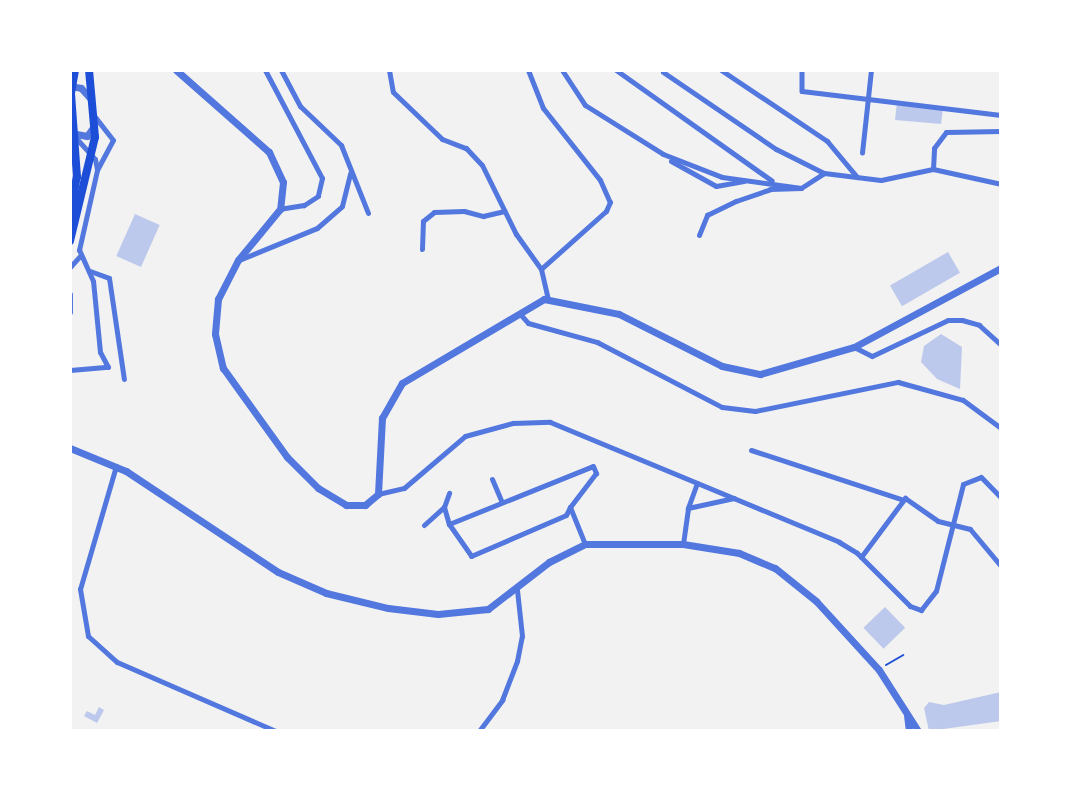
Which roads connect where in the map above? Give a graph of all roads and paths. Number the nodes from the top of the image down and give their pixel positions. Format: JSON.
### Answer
{"nodes":[{"id":1,"x":75,"y":70,"type":"edge"},
{"id":2,"x":89,"y":70,"type":"edge"},
{"id":3,"x":176,"y":70,"type":"edge"},
{"id":4,"x":265,"y":70,"type":"edge"},
{"id":5,"x":281,"y":70,"type":"edge"},
{"id":6,"x":389,"y":70,"type":"edge"},
{"id":7,"x":528,"y":70,"type":"edge"},
{"id":8,"x":562,"y":70,"type":"edge"},
{"id":9,"x":616,"y":70,"type":"edge"},
{"id":10,"x":721,"y":70,"type":"edge"},
{"id":11,"x":802,"y":70,"type":"edge"},
{"id":12,"x":872,"y":70,"type":"edge"},
{"id":13,"x":663,"y":72,"type":"dead end"},
{"id":14,"x":71,"y":86,"type":"edge"},
{"id":15,"x":868,"y":96,"type":"junction"},
{"id":16,"x":95,"y":115,"type":"junction"},
{"id":17,"x":1001,"y":115,"type":"edge"},
{"id":18,"x":1001,"y":131,"type":"edge"},
{"id":19,"x":72,"y":134,"type":"edge"},
{"id":20,"x":862,"y":153,"type":"dead end"},
{"id":21,"x":663,"y":154,"type":"junction"},
{"id":22,"x":92,"y":155,"type":"junction"},
{"id":23,"x":933,"y":169,"type":"junction"},
{"id":24,"x":97,"y":170,"type":"junction"},
{"id":25,"x":351,"y":170,"type":"junction"},
{"id":26,"x":824,"y":173,"type":"junction"},
{"id":27,"x":857,"y":177,"type":"junction"},
{"id":28,"x":748,"y":180,"type":"junction"},
{"id":29,"x":772,"y":181,"type":"junction"},
{"id":30,"x":1001,"y":184,"type":"edge"},
{"id":31,"x":801,"y":188,"type":"junction"},
{"id":32,"x":280,"y":209,"type":"junction"},
{"id":33,"x":504,"y":211,"type":"junction"},
{"id":34,"x":368,"y":213,"type":"dead end"},
{"id":35,"x":70,"y":215,"type":"edge"},
{"id":36,"x":699,"y":235,"type":"dead end"},
{"id":37,"x":70,"y":241,"type":"edge"},
{"id":38,"x":422,"y":249,"type":"dead end"},
{"id":39,"x":80,"y":256,"type":"junction"},
{"id":40,"x":239,"y":260,"type":"junction"},
{"id":41,"x":70,"y":267,"type":"edge"},
{"id":42,"x":1001,"y":268,"type":"edge"},
{"id":43,"x":541,"y":269,"type":"junction"},
{"id":44,"x":90,"y":271,"type":"junction"},
{"id":45,"x":70,"y":294,"type":"edge"},
{"id":46,"x":548,"y":299,"type":"junction"},
{"id":47,"x":70,"y":312,"type":"edge"},
{"id":48,"x":520,"y":314,"type":"junction"},
{"id":49,"x":1001,"y":345,"type":"edge"},
{"id":50,"x":854,"y":347,"type":"junction"},
{"id":51,"x":70,"y":370,"type":"edge"},
{"id":52,"x":124,"y":379,"type":"dead end"},
{"id":53,"x":1001,"y":428,"type":"edge"},
{"id":54,"x":70,"y":448,"type":"edge"},
{"id":55,"x":751,"y":450,"type":"dead end"},
{"id":56,"x":116,"y":466,"type":"junction"},
{"id":57,"x":492,"y":480,"type":"dead end"},
{"id":58,"x":697,"y":483,"type":"junction"},
{"id":59,"x":449,"y":493,"type":"dead end"},
{"id":60,"x":378,"y":494,"type":"junction"},
{"id":61,"x":734,"y":498,"type":"junction"},
{"id":62,"x":1001,"y":498,"type":"edge"},
{"id":63,"x":901,"y":499,"type":"junction"},
{"id":64,"x":502,"y":502,"type":"junction"},
{"id":65,"x":444,"y":507,"type":"junction"},
{"id":66,"x":570,"y":507,"type":"junction"},
{"id":67,"x":688,"y":508,"type":"junction"},
{"id":68,"x":449,"y":524,"type":"junction"},
{"id":69,"x":954,"y":524,"type":"junction"},
{"id":70,"x":424,"y":526,"type":"dead end"},
{"id":71,"x":585,"y":544,"type":"junction"},
{"id":72,"x":683,"y":544,"type":"junction"},
{"id":73,"x":861,"y":557,"type":"junction"},
{"id":74,"x":1001,"y":566,"type":"edge"},
{"id":75,"x":517,"y":590,"type":"junction"},
{"id":76,"x":903,"y":654,"type":"dead end"},
{"id":77,"x":879,"y":670,"type":"junction"},
{"id":78,"x":907,"y":714,"type":"junction"},
{"id":79,"x":276,"y":731,"type":"edge"},
{"id":80,"x":479,"y":731,"type":"edge"},
{"id":81,"x":909,"y":731,"type":"edge"},
{"id":82,"x":918,"y":731,"type":"edge"}],
"edges":[{"from":1,"to":14,"type":"main road"},
{"from":2,"to":16,"type":"main road"},
{"from":3,"to":32,"type":"street"},
{"from":4,"to":32,"type":"street"},
{"from":5,"to":25,"type":"street"},
{"from":6,"to":33,"type":"street"},
{"from":7,"to":43,"type":"street"},
{"from":8,"to":21,"type":"street"},
{"from":9,"to":29,"type":"street"},
{"from":10,"to":27,"type":"street"},
{"from":11,"to":15,"type":"street"},
{"from":12,"to":15,"type":"street"},
{"from":13,"to":26,"type":"street"},
{"from":14,"to":16,"type":"street"},
{"from":14,"to":19,"type":"main road"},
{"from":15,"to":17,"type":"street"},
{"from":15,"to":20,"type":"street"},
{"from":16,"to":19,"type":"street"},
{"from":16,"to":22,"type":"main road"},
{"from":16,"to":24,"type":"street"},
{"from":18,"to":23,"type":"street"},
{"from":19,"to":22,"type":"street"},
{"from":19,"to":35,"type":"main road"},
{"from":21,"to":28,"type":"street"},
{"from":21,"to":28,"type":"street"},
{"from":22,"to":24,"type":"street"},
{"from":22,"to":37,"type":"main road"},
{"from":23,"to":27,"type":"street"},
{"from":23,"to":30,"type":"street"},
{"from":24,"to":39,"type":"street"},
{"from":25,"to":34,"type":"street"},
{"from":25,"to":40,"type":"street"},
{"from":26,"to":27,"type":"street"},
{"from":26,"to":31,"type":"street"},
{"from":28,"to":29,"type":"street"},
{"from":29,"to":31,"type":"street"},
{"from":31,"to":36,"type":"street"},
{"from":32,"to":40,"type":"street"},
{"from":33,"to":38,"type":"street"},
{"from":33,"to":43,"type":"street"},
{"from":39,"to":41,"type":"street"},
{"from":39,"to":44,"type":"street"},
{"from":40,"to":60,"type":"street"},
{"from":42,"to":50,"type":"street"},
{"from":43,"to":46,"type":"street"},
{"from":44,"to":51,"type":"street"},
{"from":44,"to":52,"type":"street"},
{"from":45,"to":47,"type":"street"},
{"from":46,"to":48,"type":"street"},
{"from":46,"to":50,"type":"street"},
{"from":48,"to":53,"type":"street"},
{"from":48,"to":60,"type":"street"},
{"from":49,"to":50,"type":"street"},
{"from":54,"to":56,"type":"street"},
{"from":55,"to":63,"type":"street"},
{"from":56,"to":75,"type":"street"},
{"from":56,"to":79,"type":"street"},
{"from":57,"to":64,"type":"street"},
{"from":58,"to":60,"type":"street"},
{"from":58,"to":61,"type":"street"},
{"from":58,"to":67,"type":"street"},
{"from":59,"to":65,"type":"street"},
{"from":61,"to":67,"type":"street"},
{"from":61,"to":73,"type":"street"},
{"from":62,"to":69,"type":"street"},
{"from":63,"to":69,"type":"street"},
{"from":63,"to":73,"type":"street"},
{"from":64,"to":66,"type":"street"},
{"from":64,"to":68,"type":"street"},
{"from":65,"to":68,"type":"street"},
{"from":65,"to":70,"type":"street"},
{"from":66,"to":68,"type":"street"},
{"from":66,"to":71,"type":"street"},
{"from":67,"to":72,"type":"street"},
{"from":69,"to":73,"type":"street"},
{"from":69,"to":74,"type":"street"},
{"from":71,"to":72,"type":"street"},
{"from":71,"to":75,"type":"street"},
{"from":72,"to":77,"type":"street"},
{"from":75,"to":80,"type":"street"},
{"from":76,"to":77,"type":"path"},
{"from":77,"to":78,"type":"street"},
{"from":78,"to":81,"type":"street"},
{"from":78,"to":82,"type":"street"}]}
